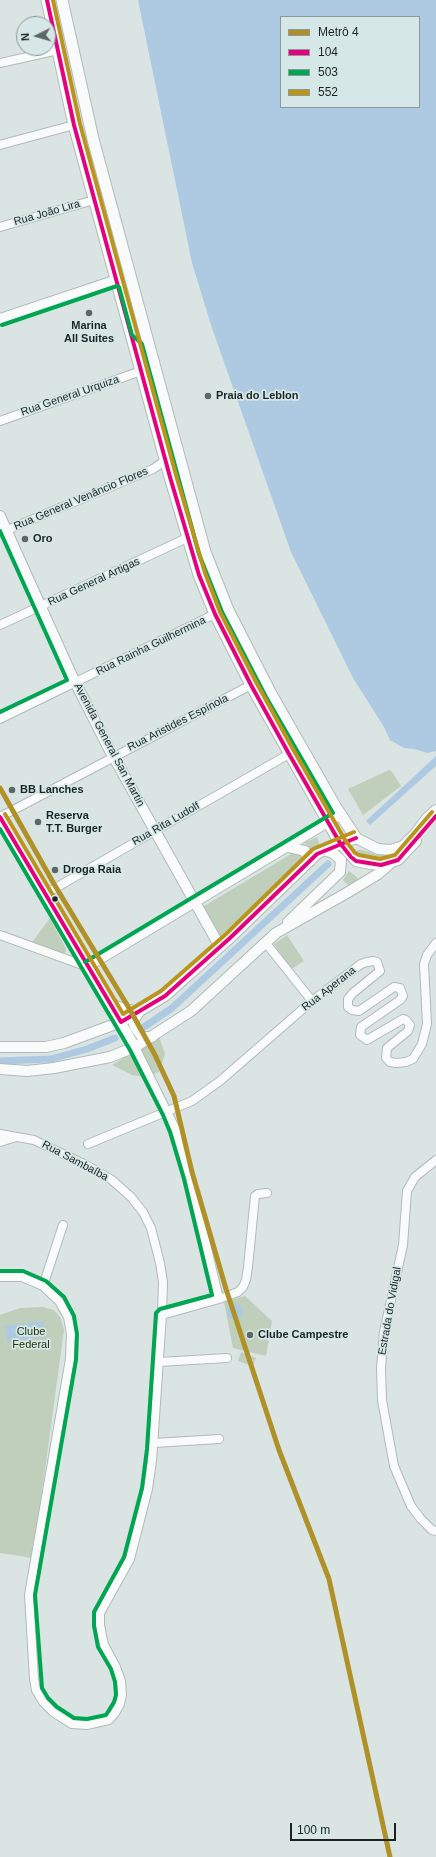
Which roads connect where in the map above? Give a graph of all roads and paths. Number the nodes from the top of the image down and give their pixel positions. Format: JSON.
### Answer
{"nodes":[{"id":1,"x":47,"y":0,"type":"edge"},
{"id":2,"x":62,"y":0,"type":"edge"},
{"id":3,"x":58,"y":50,"type":"junction"},
{"id":4,"x":0,"y":63,"type":"edge"},
{"id":5,"x":74,"y":125,"type":"junction"},
{"id":6,"x":0,"y":146,"type":"edge"},
{"id":7,"x":94,"y":200,"type":"junction"},
{"id":8,"x":0,"y":227,"type":"edge"},
{"id":9,"x":116,"y":280,"type":"junction"},
{"id":10,"x":0,"y":319,"type":"edge"},
{"id":11,"x":147,"y":340,"type":"junction"},
{"id":12,"x":141,"y":372,"type":"junction"},
{"id":13,"x":0,"y":421,"type":"edge"},
{"id":14,"x":176,"y":447,"type":"junction"},
{"id":15,"x":166,"y":462,"type":"junction"},
{"id":16,"x":0,"y":516,"type":"edge"},
{"id":17,"x":3,"y":532,"type":"edge"},
{"id":18,"x":187,"y":538,"type":"junction"},
{"id":19,"x":40,"y":607,"type":"junction"},
{"id":20,"x":215,"y":614,"type":"junction"},
{"id":21,"x":0,"y":625,"type":"edge"},
{"id":22,"x":75,"y":683,"type":"junction"},
{"id":23,"x":251,"y":685,"type":"junction"},
{"id":24,"x":0,"y":720,"type":"edge"},
{"id":25,"x":289,"y":754,"type":"junction"},
{"id":26,"x":113,"y":757,"type":"junction"},
{"id":27,"x":436,"y":810,"type":"edge"},
{"id":28,"x":341,"y":815,"type":"junction"},
{"id":29,"x":436,"y":816,"type":"edge"},
{"id":30,"x":0,"y":817,"type":"edge"},
{"id":31,"x":329,"y":823,"type":"junction"},
{"id":32,"x":154,"y":830,"type":"junction"},
{"id":33,"x":356,"y":838,"type":"junction"},
{"id":34,"x":340,"y":843,"type":"junction"},
{"id":35,"x":288,"y":847,"type":"junction"},
{"id":36,"x":324,"y":850,"type":"junction"},
{"id":37,"x":309,"y":862,"type":"junction"},
{"id":38,"x":392,"y":862,"type":"junction"},
{"id":39,"x":45,"y":894,"type":"junction"},
{"id":40,"x":195,"y":902,"type":"junction"},
{"id":41,"x":276,"y":933,"type":"junction"},
{"id":42,"x":0,"y":935,"type":"edge"},
{"id":43,"x":265,"y":942,"type":"junction"},
{"id":44,"x":436,"y":943,"type":"edge"},
{"id":45,"x":220,"y":947,"type":"junction"},
{"id":46,"x":88,"y":967,"type":"junction"},
{"id":47,"x":312,"y":1001,"type":"junction"},
{"id":48,"x":110,"y":1004,"type":"junction"},
{"id":49,"x":139,"y":1012,"type":"junction"},
{"id":50,"x":121,"y":1022,"type":"junction"},
{"id":51,"x":152,"y":1037,"type":"junction"},
{"id":52,"x":135,"y":1046,"type":"junction"},
{"id":53,"x":0,"y":1048,"type":"edge"},
{"id":54,"x":0,"y":1069,"type":"edge"},
{"id":55,"x":168,"y":1112,"type":"junction"},
{"id":56,"x":0,"y":1134,"type":"edge"},
{"id":57,"x":19,"y":1136,"type":"junction"},
{"id":58,"x":0,"y":1142,"type":"edge"},
{"id":59,"x":88,"y":1144,"type":"dead end"},
{"id":60,"x":436,"y":1160,"type":"edge"},
{"id":61,"x":267,"y":1193,"type":"dead end"},
{"id":62,"x":63,"y":1225,"type":"dead end"},
{"id":63,"x":0,"y":1277,"type":"edge"},
{"id":64,"x":43,"y":1286,"type":"junction"},
{"id":65,"x":219,"y":1299,"type":"junction"},
{"id":66,"x":162,"y":1315,"type":"junction"},
{"id":67,"x":227,"y":1358,"type":"dead end"},
{"id":68,"x":159,"y":1362,"type":"junction"},
{"id":69,"x":219,"y":1439,"type":"dead end"},
{"id":70,"x":154,"y":1443,"type":"junction"},
{"id":71,"x":436,"y":1531,"type":"edge"}],
"edges":[{"from":1,"to":3,"type":"highway"},
{"from":2,"to":11,"type":"highway"},
{"from":3,"to":4,"type":"street"},
{"from":3,"to":5,"type":"highway"},
{"from":5,"to":6,"type":"street"},
{"from":5,"to":7,"type":"highway"},
{"from":7,"to":8,"type":"street","name":"Rua João Lira"},
{"from":7,"to":9,"type":"highway"},
{"from":9,"to":10,"type":"main road"},
{"from":9,"to":11,"type":"highway"},
{"from":9,"to":12,"type":"highway"},
{"from":11,"to":14,"type":"highway"},
{"from":12,"to":13,"type":"street","name":"Rua General Urquiza"},
{"from":12,"to":15,"type":"highway"},
{"from":14,"to":15,"type":"street","name":"Rua General Venâncio Flores"},
{"from":14,"to":28,"type":"highway"},
{"from":15,"to":17,"type":"street","name":"Rua General Venâncio Flores"},
{"from":15,"to":18,"type":"highway"},
{"from":16,"to":17,"type":"main road","name":"Avenida General San Martin"},
{"from":17,"to":19,"type":"main road","name":"Avenida General San Martin"},
{"from":18,"to":19,"type":"street","name":"Rua General Artigas"},
{"from":18,"to":20,"type":"highway"},
{"from":19,"to":21,"type":"street","name":"Rua General Artigas"},
{"from":19,"to":22,"type":"main road","name":"Avenida General San Martin"},
{"from":20,"to":22,"type":"street","name":"Rua Rainha Guilhermina"},
{"from":20,"to":23,"type":"highway"},
{"from":22,"to":24,"type":"street","name":"Rua Rainha Guilhermina"},
{"from":22,"to":26,"type":"main road","name":"Avenida General San Martin"},
{"from":23,"to":25,"type":"highway"},
{"from":23,"to":26,"type":"street","name":"Rua Aristides Espínola"},
{"from":25,"to":31,"type":"highway"},
{"from":25,"to":32,"type":"street","name":"Rua Rita Ludolf"},
{"from":26,"to":30,"type":"street","name":"Rua Aristides Espínola"},
{"from":26,"to":32,"type":"main road","name":"Avenida General San Martin"},
{"from":27,"to":33,"type":"main road"},
{"from":28,"to":31,"type":"street"},
{"from":28,"to":33,"type":"highway"},
{"from":29,"to":38,"type":"main road"},
{"from":30,"to":39,"type":"main road"},
{"from":31,"to":34,"type":"highway"},
{"from":31,"to":35,"type":"street"},
{"from":32,"to":39,"type":"street","name":"Rua Rita Ludolf"},
{"from":32,"to":40,"type":"main road","name":"Avenida General San Martin"},
{"from":33,"to":34,"type":"main road"},
{"from":34,"to":36,"type":"main road"},
{"from":34,"to":38,"type":"main road"},
{"from":35,"to":37,"type":"main road"},
{"from":35,"to":40,"type":"street"},
{"from":36,"to":37,"type":"main road"},
{"from":36,"to":41,"type":"main road"},
{"from":37,"to":45,"type":"main road"},
{"from":38,"to":41,"type":"main road"},
{"from":39,"to":46,"type":"main road"},
{"from":40,"to":45,"type":"main road","name":"Avenida General San Martin"},
{"from":40,"to":46,"type":"street"},
{"from":41,"to":43,"type":"main road"},
{"from":42,"to":46,"type":"street"},
{"from":43,"to":47,"type":"street"},
{"from":43,"to":51,"type":"main road"},
{"from":44,"to":47,"type":"street","name":"Rua Aperana"},
{"from":45,"to":49,"type":"main road"},
{"from":46,"to":48,"type":"main road"},
{"from":47,"to":55,"type":"street","name":"Rua Aperana"},
{"from":48,"to":49,"type":"main road"},
{"from":48,"to":50,"type":"main road"},
{"from":49,"to":50,"type":"main road"},
{"from":49,"to":51,"type":"main road"},
{"from":50,"to":52,"type":"main road"},
{"from":50,"to":53,"type":"main road"},
{"from":51,"to":52,"type":"main road"},
{"from":52,"to":54,"type":"main road"},
{"from":52,"to":55,"type":"street"},
{"from":55,"to":59,"type":"street","name":"Rua Aperana"},
{"from":55,"to":65,"type":"street"},
{"from":56,"to":57,"type":"street","name":"Rua Sambaíba"},
{"from":57,"to":58,"type":"street"},
{"from":57,"to":66,"type":"street","name":"Rua Sambaíba"},
{"from":60,"to":71,"type":"street","name":"Estrada do Vidigal"},
{"from":61,"to":65,"type":"street"},
{"from":62,"to":64,"type":"street"},
{"from":63,"to":64,"type":"street","name":"Rua Sambaíba"},
{"from":64,"to":70,"type":"street","name":"Rua Sambaíba"},
{"from":65,"to":66,"type":"street"},
{"from":66,"to":68,"type":"street","name":"Rua Sambaíba"},
{"from":67,"to":68,"type":"street"},
{"from":68,"to":70,"type":"street","name":"Rua Sambaíba"},
{"from":69,"to":70,"type":"street"}]}
